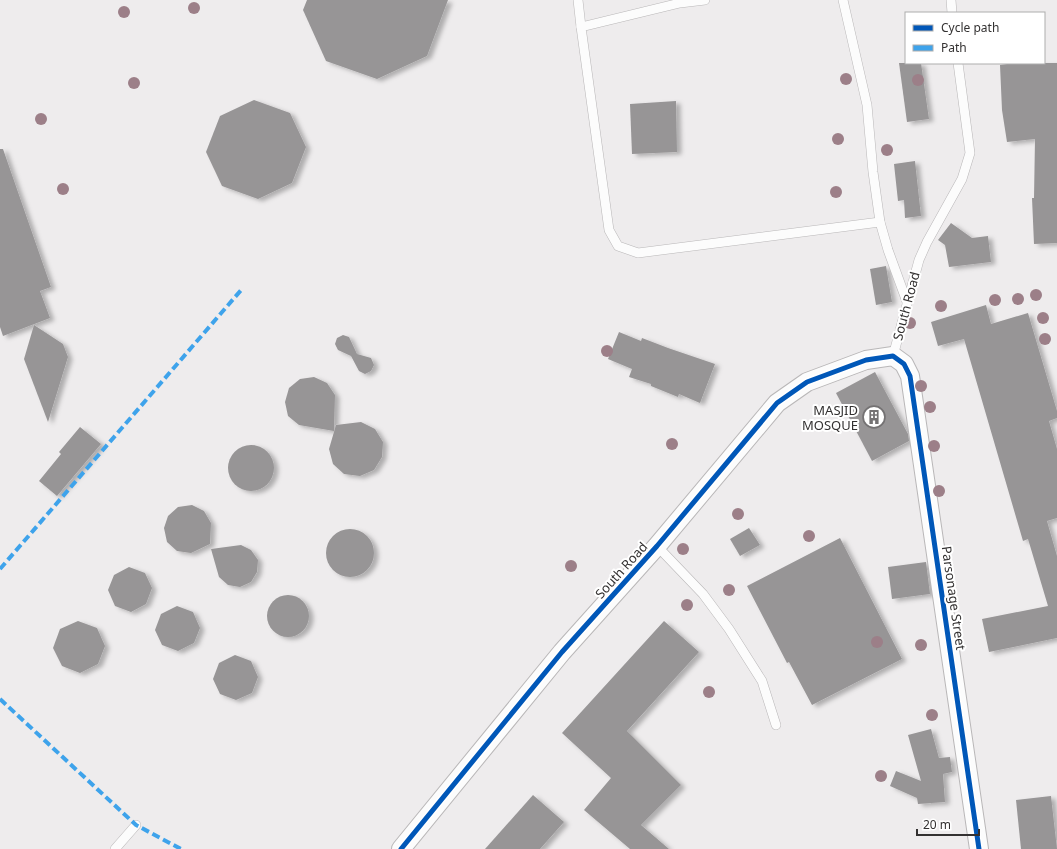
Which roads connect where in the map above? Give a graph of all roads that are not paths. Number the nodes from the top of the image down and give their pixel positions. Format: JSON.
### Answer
{"nodes":[{"id":1,"x":578,"y":0,"type":"edge"},
{"id":2,"x":705,"y":0,"type":"edge"},
{"id":3,"x":843,"y":0,"type":"edge"},
{"id":4,"x":950,"y":0,"type":"edge"},
{"id":5,"x":952,"y":12,"type":"edge"},
{"id":6,"x":581,"y":27,"type":"junction"},
{"id":7,"x":958,"y":64,"type":"edge"},
{"id":8,"x":880,"y":222,"type":"junction"},
{"id":9,"x":907,"y":302,"type":"junction"},
{"id":10,"x":893,"y":356,"type":"junction"},
{"id":11,"x":656,"y":546,"type":"junction"},
{"id":12,"x":776,"y":725,"type":"dead end"},
{"id":13,"x":136,"y":825,"type":"dead end"},
{"id":14,"x":115,"y":849,"type":"edge"},
{"id":15,"x":401,"y":849,"type":"edge"},
{"id":16,"x":979,"y":849,"type":"edge"}],
"edges":[{"from":1,"to":6,"type":"lane"},
{"from":2,"to":6,"type":"lane"},
{"from":3,"to":8,"type":"lane"},
{"from":4,"to":5,"type":"lane"},
{"from":6,"to":8,"type":"lane"},
{"from":7,"to":9,"type":"lane","name":"South Road"},
{"from":8,"to":9,"type":"lane"},
{"from":9,"to":10,"type":"lane","name":"South Road"},
{"from":10,"to":11,"type":"street","name":"South Road"},
{"from":10,"to":16,"type":"street","name":"Parsonage Street"},
{"from":11,"to":12,"type":"lane"},
{"from":11,"to":15,"type":"street","name":"South Road"},
{"from":13,"to":14,"type":"lane"}]}
